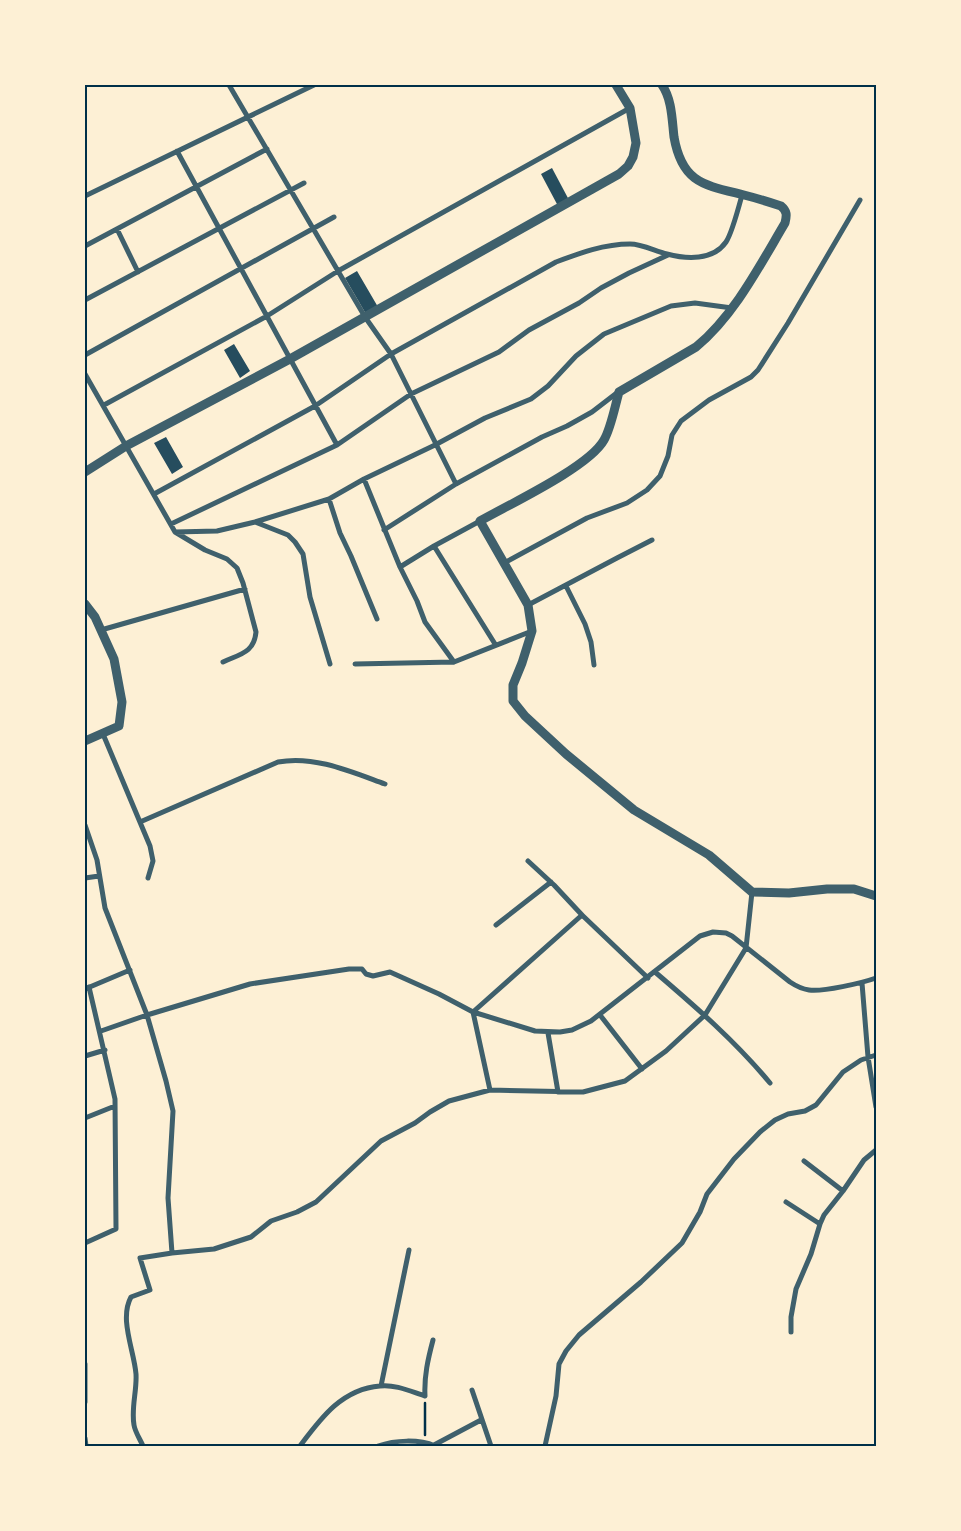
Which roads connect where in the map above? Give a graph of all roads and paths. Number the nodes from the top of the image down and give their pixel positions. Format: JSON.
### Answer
{"nodes":[{"id":1,"x":230,"y":85,"type":"edge"},
{"id":2,"x":314,"y":85,"type":"edge"},
{"id":3,"x":616,"y":85,"type":"edge"},
{"id":4,"x":662,"y":85,"type":"edge"},
{"id":5,"x":630,"y":108,"type":"junction"},
{"id":6,"x":248,"y":117,"type":"junction"},
{"id":7,"x":267,"y":149,"type":"junction"},
{"id":8,"x":177,"y":150,"type":"junction"},
{"id":9,"x":304,"y":183,"type":"dead end"},
{"id":10,"x":196,"y":186,"type":"junction"},
{"id":11,"x":291,"y":191,"type":"junction"},
{"id":12,"x":742,"y":195,"type":"junction"},
{"id":13,"x":85,"y":196,"type":"edge"},
{"id":14,"x":860,"y":200,"type":"dead end"},
{"id":15,"x":334,"y":217,"type":"dead end"},
{"id":16,"x":314,"y":228,"type":"junction"},
{"id":17,"x":117,"y":229,"type":"junction"},
{"id":18,"x":219,"y":229,"type":"junction"},
{"id":19,"x":85,"y":246,"type":"edge"},
{"id":20,"x":668,"y":254,"type":"junction"},
{"id":21,"x":240,"y":268,"type":"junction"},
{"id":22,"x":338,"y":271,"type":"junction"},
{"id":23,"x":138,"y":272,"type":"junction"},
{"id":24,"x":85,"y":300,"type":"edge"},
{"id":25,"x":732,"y":308,"type":"junction"},
{"id":26,"x":267,"y":316,"type":"junction"},
{"id":27,"x":366,"y":317,"type":"junction"},
{"id":28,"x":390,"y":354,"type":"junction"},
{"id":29,"x":85,"y":356,"type":"edge"},
{"id":30,"x":290,"y":359,"type":"junction"},
{"id":31,"x":85,"y":374,"type":"edge"},
{"id":32,"x":619,"y":392,"type":"junction"},
{"id":33,"x":411,"y":394,"type":"junction"},
{"id":34,"x":104,"y":405,"type":"junction"},
{"id":35,"x":316,"y":406,"type":"junction"},
{"id":36,"x":337,"y":445,"type":"junction"},
{"id":37,"x":436,"y":445,"type":"junction"},
{"id":38,"x":126,"y":446,"type":"junction"},
{"id":39,"x":85,"y":472,"type":"edge"},
{"id":40,"x":364,"y":479,"type":"junction"},
{"id":41,"x":456,"y":484,"type":"junction"},
{"id":42,"x":154,"y":494,"type":"junction"},
{"id":43,"x":329,"y":499,"type":"junction"},
{"id":44,"x":480,"y":521,"type":"junction"},
{"id":45,"x":254,"y":522,"type":"junction"},
{"id":46,"x":170,"y":524,"type":"junction"},
{"id":47,"x":384,"y":530,"type":"junction"},
{"id":48,"x":175,"y":532,"type":"junction"},
{"id":49,"x":652,"y":540,"type":"dead end"},
{"id":50,"x":434,"y":546,"type":"junction"},
{"id":51,"x":504,"y":563,"type":"junction"},
{"id":52,"x":400,"y":567,"type":"junction"},
{"id":53,"x":566,"y":586,"type":"junction"},
{"id":54,"x":245,"y":590,"type":"junction"},
{"id":55,"x":85,"y":604,"type":"edge"},
{"id":56,"x":528,"y":606,"type":"junction"},
{"id":57,"x":378,"y":618,"type":"dead end"},
{"id":58,"x":101,"y":630,"type":"junction"},
{"id":59,"x":532,"y":630,"type":"junction"},
{"id":60,"x":495,"y":644,"type":"junction"},
{"id":61,"x":223,"y":662,"type":"dead end"},
{"id":62,"x":454,"y":662,"type":"junction"},
{"id":63,"x":330,"y":664,"type":"dead end"},
{"id":64,"x":354,"y":664,"type":"dead end"},
{"id":65,"x":594,"y":664,"type":"dead end"},
{"id":66,"x":102,"y":734,"type":"junction"},
{"id":67,"x":85,"y":742,"type":"edge"},
{"id":68,"x":386,"y":784,"type":"dead end"},
{"id":69,"x":140,"y":822,"type":"junction"},
{"id":70,"x":85,"y":826,"type":"edge"},
{"id":71,"x":528,"y":862,"type":"dead end"},
{"id":72,"x":99,"y":876,"type":"junction"},
{"id":73,"x":85,"y":878,"type":"edge"},
{"id":74,"x":148,"y":878,"type":"dead end"},
{"id":75,"x":551,"y":882,"type":"junction"},
{"id":76,"x":752,"y":892,"type":"junction"},
{"id":77,"x":876,"y":896,"type":"edge"},
{"id":78,"x":582,"y":915,"type":"junction"},
{"id":79,"x":496,"y":925,"type":"dead end"},
{"id":80,"x":746,"y":948,"type":"junction"},
{"id":81,"x":130,"y":970,"type":"junction"},
{"id":82,"x":655,"y":972,"type":"junction"},
{"id":83,"x":648,"y":978,"type":"junction"},
{"id":84,"x":876,"y":978,"type":"edge"},
{"id":85,"x":862,"y":983,"type":"junction"},
{"id":86,"x":87,"y":988,"type":"edge"},
{"id":87,"x":473,"y":1012,"type":"junction"},
{"id":88,"x":147,"y":1015,"type":"junction"},
{"id":89,"x":600,"y":1015,"type":"junction"},
{"id":90,"x":705,"y":1015,"type":"junction"},
{"id":91,"x":101,"y":1032,"type":"junction"},
{"id":92,"x":548,"y":1033,"type":"junction"},
{"id":93,"x":105,"y":1050,"type":"junction"},
{"id":94,"x":876,"y":1055,"type":"edge"},
{"id":95,"x":85,"y":1056,"type":"edge"},
{"id":96,"x":868,"y":1057,"type":"junction"},
{"id":97,"x":642,"y":1069,"type":"junction"},
{"id":98,"x":770,"y":1083,"type":"dead end"},
{"id":99,"x":490,"y":1090,"type":"junction"},
{"id":100,"x":558,"y":1092,"type":"junction"},
{"id":101,"x":115,"y":1106,"type":"junction"},
{"id":102,"x":876,"y":1107,"type":"edge"},
{"id":103,"x":85,"y":1118,"type":"edge"},
{"id":104,"x":876,"y":1150,"type":"edge"},
{"id":105,"x":804,"y":1161,"type":"dead end"},
{"id":106,"x":843,"y":1191,"type":"junction"},
{"id":107,"x":786,"y":1202,"type":"dead end"},
{"id":108,"x":820,"y":1224,"type":"junction"},
{"id":109,"x":85,"y":1243,"type":"edge"},
{"id":110,"x":409,"y":1250,"type":"dead end"},
{"id":111,"x":172,"y":1253,"type":"junction"},
{"id":112,"x":791,"y":1332,"type":"dead end"},
{"id":113,"x":433,"y":1340,"type":"dead end"},
{"id":114,"x":85,"y":1364,"type":"edge"},
{"id":115,"x":381,"y":1386,"type":"junction"},
{"id":116,"x":472,"y":1390,"type":"dead end"},
{"id":117,"x":425,"y":1396,"type":"junction"},
{"id":118,"x":85,"y":1402,"type":"edge"},
{"id":119,"x":481,"y":1420,"type":"junction"},
{"id":120,"x":85,"y":1438,"type":"edge"},
{"id":121,"x":426,"y":1443,"type":"junction"},
{"id":122,"x":86,"y":1446,"type":"edge"},
{"id":123,"x":143,"y":1446,"type":"edge"},
{"id":124,"x":300,"y":1446,"type":"edge"},
{"id":125,"x":378,"y":1446,"type":"edge"},
{"id":126,"x":434,"y":1446,"type":"edge"},
{"id":127,"x":491,"y":1446,"type":"edge"},
{"id":128,"x":545,"y":1446,"type":"edge"}],
"edges":[{"from":1,"to":6,"type":"street"},
{"from":2,"to":6,"type":"street"},
{"from":3,"to":5,"type":"street"},
{"from":4,"to":12,"type":"street"},
{"from":5,"to":22,"type":"street"},
{"from":5,"to":27,"type":"street"},
{"from":6,"to":7,"type":"street"},
{"from":6,"to":8,"type":"street"},
{"from":7,"to":10,"type":"street"},
{"from":7,"to":11,"type":"street"},
{"from":8,"to":10,"type":"street"},
{"from":8,"to":13,"type":"street"},
{"from":9,"to":11,"type":"street"},
{"from":10,"to":17,"type":"street"},
{"from":10,"to":18,"type":"street"},
{"from":11,"to":16,"type":"street"},
{"from":11,"to":18,"type":"street"},
{"from":12,"to":20,"type":"street"},
{"from":12,"to":25,"type":"street"},
{"from":14,"to":51,"type":"street"},
{"from":15,"to":16,"type":"street"},
{"from":16,"to":21,"type":"street"},
{"from":16,"to":22,"type":"street"},
{"from":17,"to":19,"type":"street"},
{"from":17,"to":23,"type":"street"},
{"from":18,"to":21,"type":"street"},
{"from":18,"to":23,"type":"street"},
{"from":20,"to":28,"type":"street"},
{"from":20,"to":33,"type":"street"},
{"from":21,"to":26,"type":"street"},
{"from":21,"to":29,"type":"street"},
{"from":22,"to":26,"type":"street"},
{"from":22,"to":27,"type":"street"},
{"from":23,"to":24,"type":"street"},
{"from":25,"to":32,"type":"street"},
{"from":25,"to":37,"type":"street"},
{"from":26,"to":30,"type":"street"},
{"from":26,"to":34,"type":"street"},
{"from":27,"to":28,"type":"street"},
{"from":27,"to":30,"type":"street"},
{"from":28,"to":33,"type":"street"},
{"from":28,"to":35,"type":"street"},
{"from":30,"to":35,"type":"street"},
{"from":30,"to":38,"type":"street"},
{"from":31,"to":34,"type":"street"},
{"from":32,"to":41,"type":"street"},
{"from":32,"to":44,"type":"street"},
{"from":33,"to":36,"type":"street"},
{"from":33,"to":37,"type":"street"},
{"from":34,"to":38,"type":"street"},
{"from":35,"to":36,"type":"street"},
{"from":35,"to":42,"type":"street"},
{"from":36,"to":46,"type":"street"},
{"from":37,"to":40,"type":"street"},
{"from":37,"to":41,"type":"street"},
{"from":38,"to":39,"type":"street"},
{"from":38,"to":42,"type":"street"},
{"from":40,"to":43,"type":"street"},
{"from":40,"to":47,"type":"street"},
{"from":41,"to":47,"type":"street"},
{"from":42,"to":46,"type":"street"},
{"from":43,"to":45,"type":"street"},
{"from":43,"to":57,"type":"street"},
{"from":44,"to":50,"type":"street"},
{"from":44,"to":51,"type":"street"},
{"from":45,"to":48,"type":"street"},
{"from":45,"to":63,"type":"street"},
{"from":46,"to":48,"type":"street"},
{"from":47,"to":52,"type":"street"},
{"from":48,"to":54,"type":"street"},
{"from":49,"to":53,"type":"street"},
{"from":50,"to":52,"type":"street"},
{"from":50,"to":60,"type":"street"},
{"from":51,"to":56,"type":"street"},
{"from":52,"to":62,"type":"street"},
{"from":53,"to":56,"type":"street"},
{"from":53,"to":65,"type":"street"},
{"from":54,"to":58,"type":"street"},
{"from":54,"to":61,"type":"street"},
{"from":55,"to":58,"type":"street"},
{"from":56,"to":59,"type":"street"},
{"from":58,"to":66,"type":"street"},
{"from":59,"to":60,"type":"street"},
{"from":59,"to":76,"type":"street"},
{"from":60,"to":62,"type":"street"},
{"from":62,"to":64,"type":"street"},
{"from":66,"to":67,"type":"street"},
{"from":66,"to":69,"type":"street"},
{"from":68,"to":69,"type":"street"},
{"from":69,"to":74,"type":"street"},
{"from":70,"to":72,"type":"street"},
{"from":71,"to":75,"type":"street"},
{"from":72,"to":73,"type":"street"},
{"from":72,"to":81,"type":"street"},
{"from":75,"to":78,"type":"street"},
{"from":75,"to":79,"type":"street"},
{"from":76,"to":77,"type":"street"},
{"from":76,"to":80,"type":"street"},
{"from":78,"to":83,"type":"street"},
{"from":78,"to":87,"type":"street"},
{"from":80,"to":82,"type":"street"},
{"from":80,"to":85,"type":"street"},
{"from":80,"to":90,"type":"street"},
{"from":81,"to":86,"type":"street"},
{"from":81,"to":88,"type":"street"},
{"from":82,"to":83,"type":"street"},
{"from":82,"to":90,"type":"street"},
{"from":83,"to":89,"type":"street"},
{"from":84,"to":85,"type":"street"},
{"from":85,"to":96,"type":"street"},
{"from":86,"to":91,"type":"street"},
{"from":87,"to":88,"type":"street"},
{"from":87,"to":92,"type":"street"},
{"from":87,"to":99,"type":"street"},
{"from":88,"to":91,"type":"street"},
{"from":88,"to":111,"type":"street"},
{"from":89,"to":92,"type":"street"},
{"from":89,"to":97,"type":"street"},
{"from":90,"to":97,"type":"street"},
{"from":90,"to":98,"type":"street"},
{"from":91,"to":93,"type":"street"},
{"from":92,"to":100,"type":"street"},
{"from":93,"to":95,"type":"street"},
{"from":93,"to":101,"type":"street"},
{"from":94,"to":96,"type":"street"},
{"from":96,"to":102,"type":"street"},
{"from":96,"to":128,"type":"street"},
{"from":97,"to":100,"type":"street"},
{"from":99,"to":100,"type":"street"},
{"from":99,"to":111,"type":"street"},
{"from":101,"to":103,"type":"street"},
{"from":101,"to":109,"type":"street"},
{"from":104,"to":106,"type":"street"},
{"from":105,"to":106,"type":"street"},
{"from":106,"to":108,"type":"street"},
{"from":107,"to":108,"type":"street"},
{"from":108,"to":112,"type":"street"},
{"from":110,"to":115,"type":"street"},
{"from":111,"to":123,"type":"street"},
{"from":113,"to":117,"type":"street"},
{"from":114,"to":118,"type":"street"},
{"from":115,"to":117,"type":"street"},
{"from":115,"to":124,"type":"street"},
{"from":116,"to":119,"type":"street"},
{"from":117,"to":121,"type":"path"},
{"from":119,"to":126,"type":"street"},
{"from":119,"to":127,"type":"street"},
{"from":120,"to":122,"type":"street"},
{"from":121,"to":125,"type":"street"},
{"from":121,"to":126,"type":"street"}]}
